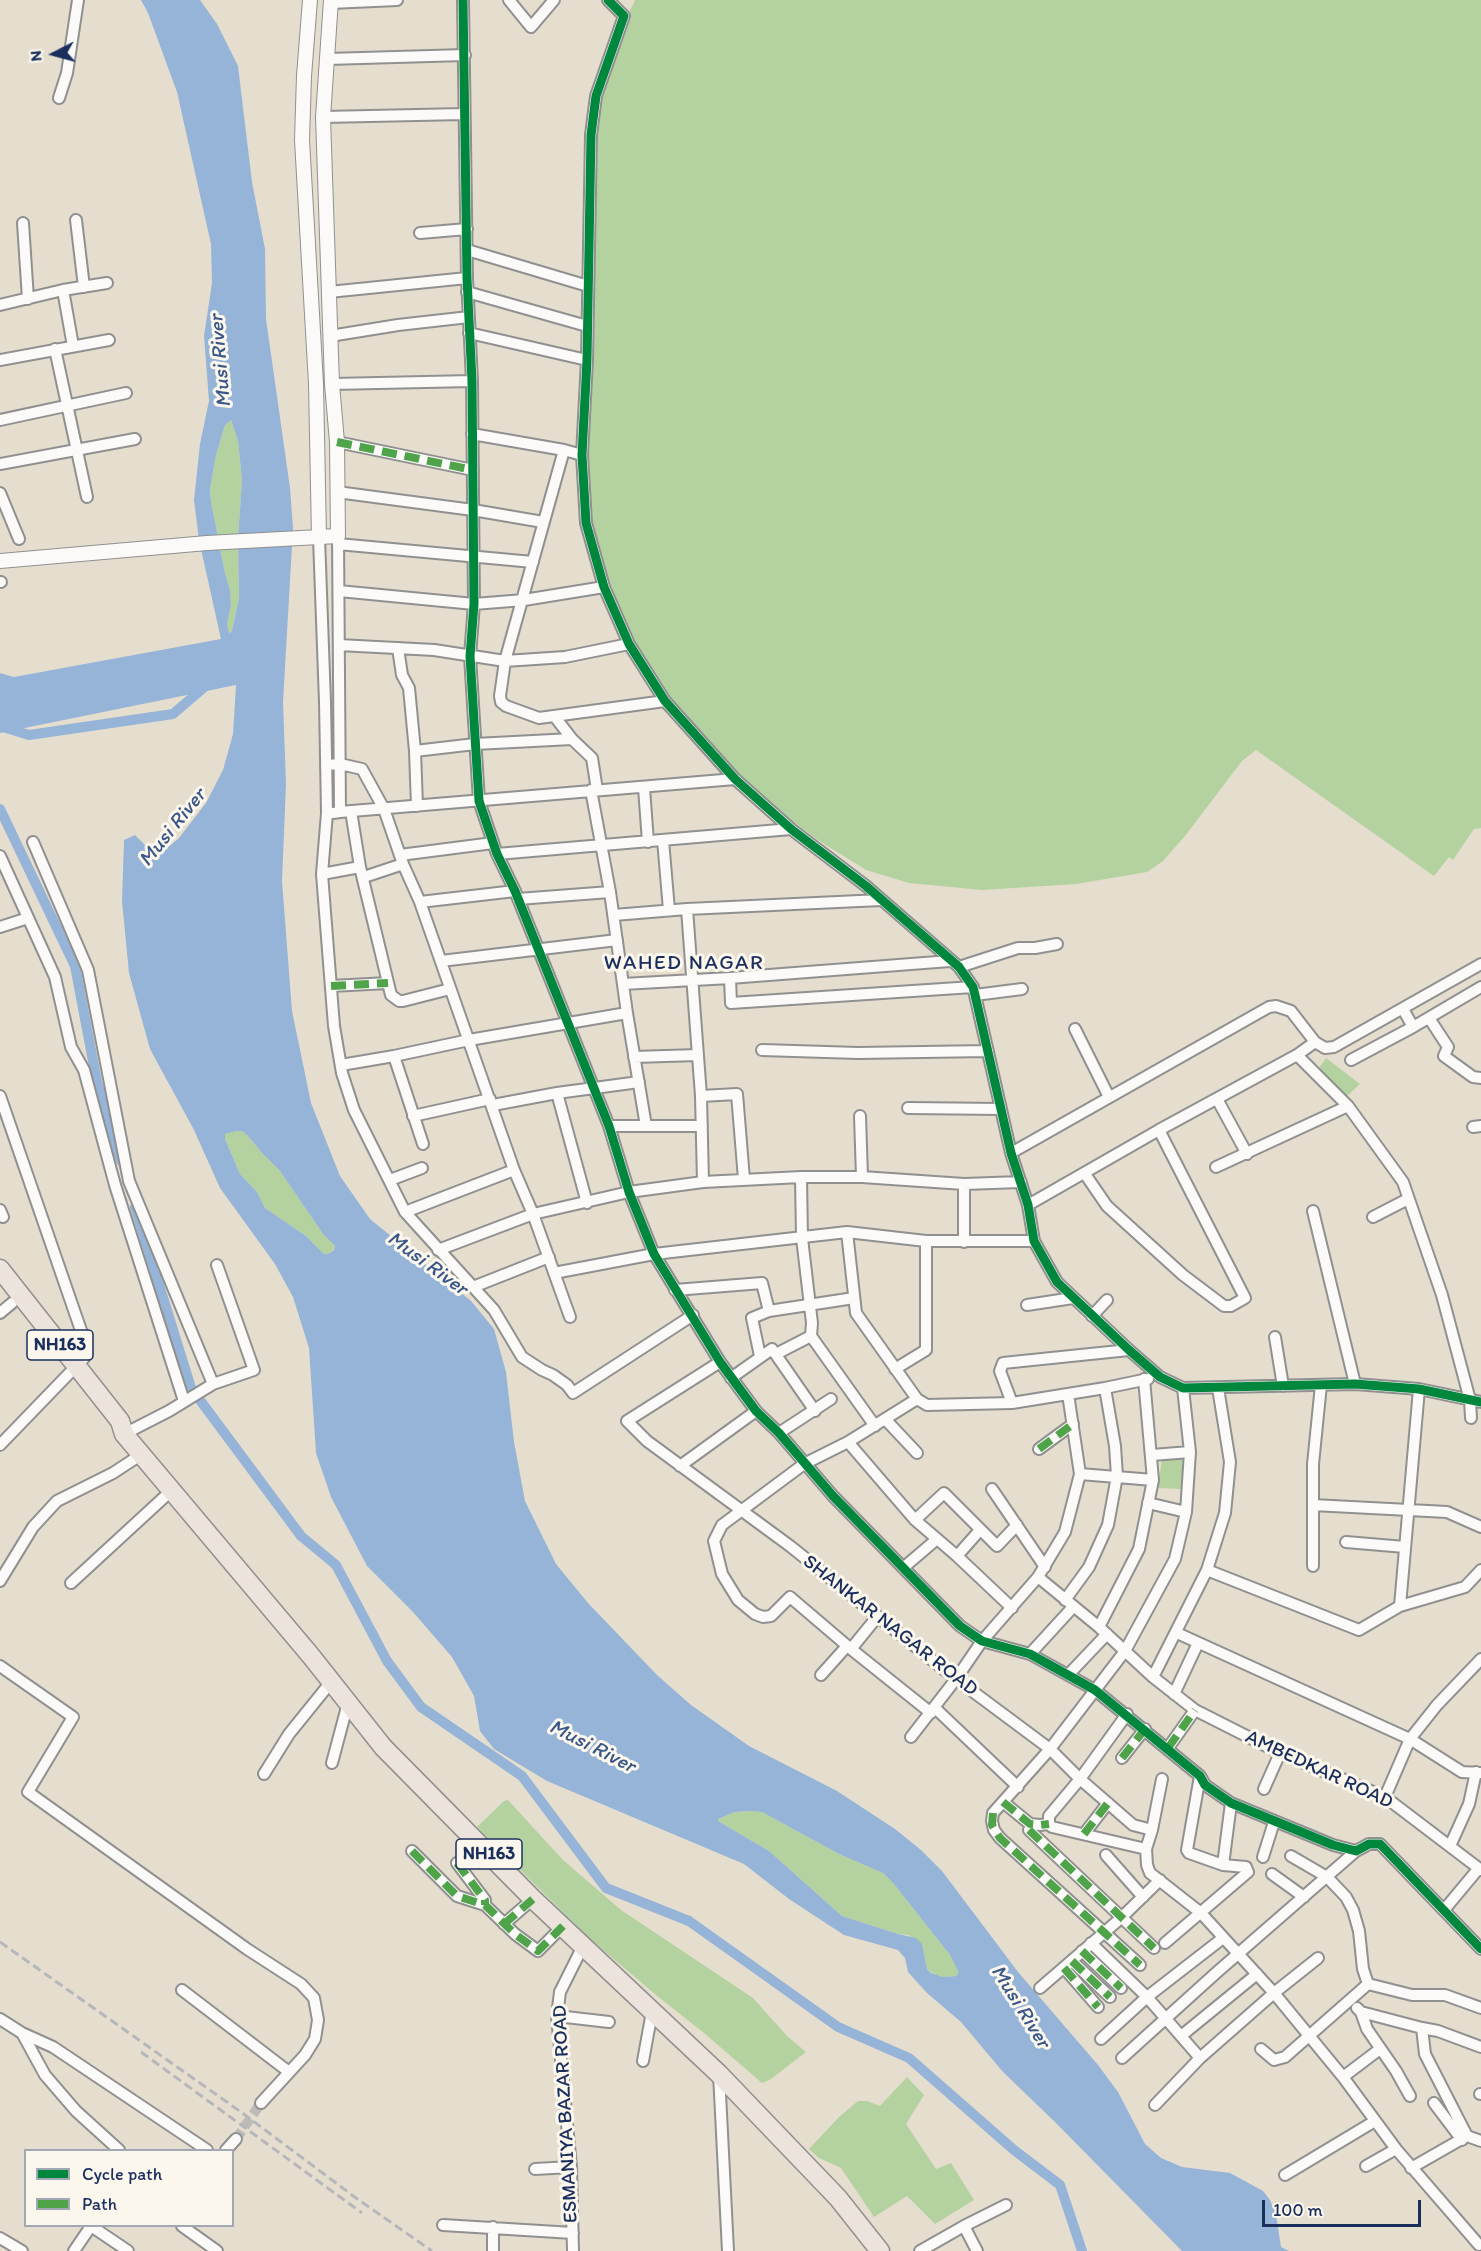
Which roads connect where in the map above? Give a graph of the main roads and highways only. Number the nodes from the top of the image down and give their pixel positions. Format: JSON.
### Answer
{"nodes":[{"id":1,"x":0,"y":1269,"type":"edge"},
{"id":2,"x":0,"y":1288,"type":"edge"},
{"id":3,"x":6,"y":1308,"type":"edge"},
{"id":4,"x":72,"y":1371,"type":"junction"},
{"id":5,"x":880,"y":2251,"type":"edge"}],
"edges":[{"from":1,"to":4,"type":"highway","number":"NH163"},
{"from":2,"to":3,"type":"highway","number":"NH163"},
{"from":3,"to":4,"type":"highway","number":"NH163"},
{"from":4,"to":5,"type":"highway","number":"NH163"}]}
